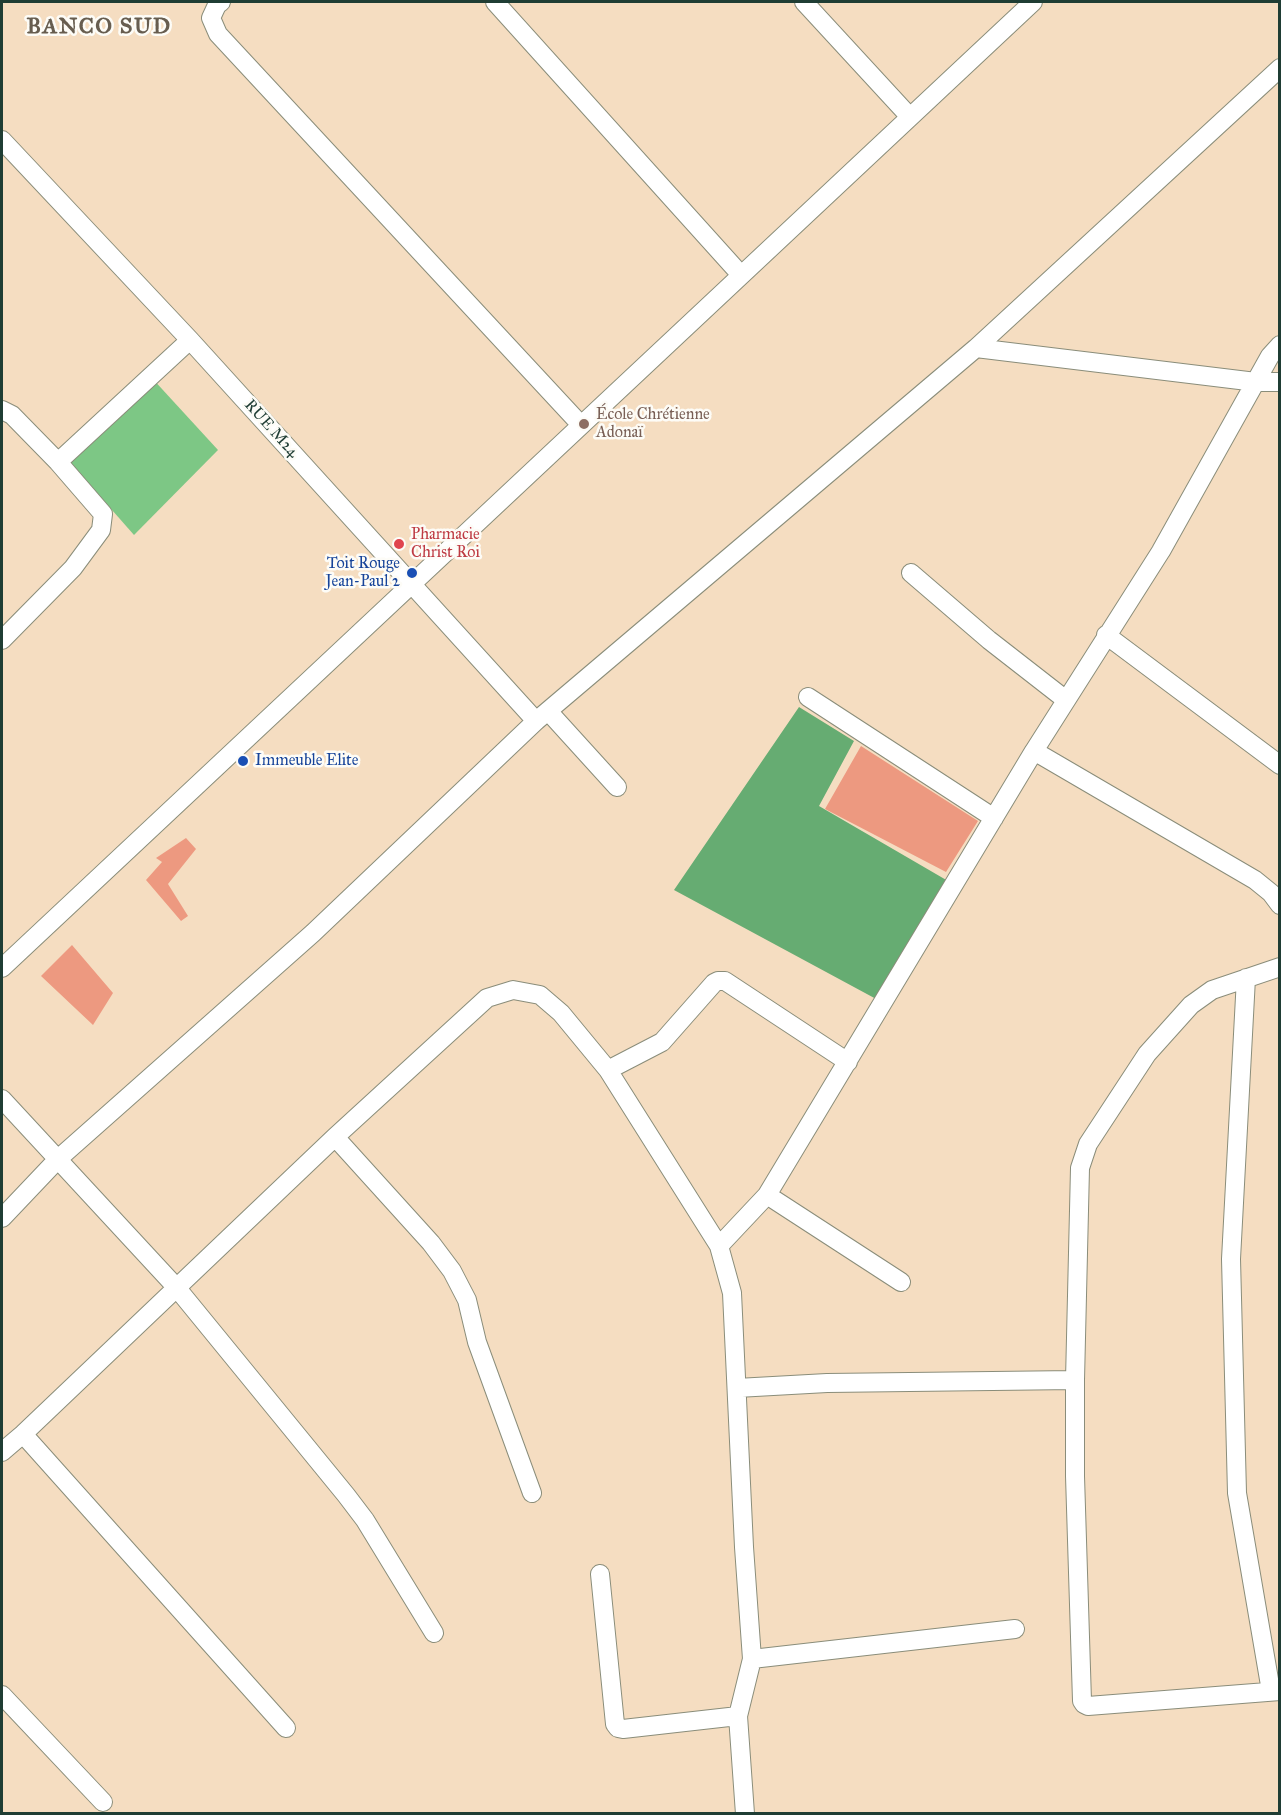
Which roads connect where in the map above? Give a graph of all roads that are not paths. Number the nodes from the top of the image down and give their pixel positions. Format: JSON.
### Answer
{"nodes":[{"id":1,"x":221,"y":2,"type":"edge"},
{"id":2,"x":495,"y":2,"type":"edge"},
{"id":3,"x":804,"y":2,"type":"edge"},
{"id":4,"x":1033,"y":2,"type":"edge"},
{"id":5,"x":1280,"y":68,"type":"edge"},
{"id":6,"x":910,"y":117,"type":"junction"},
{"id":7,"x":2,"y":140,"type":"edge"},
{"id":8,"x":741,"y":275,"type":"junction"},
{"id":9,"x":190,"y":340,"type":"junction"},
{"id":10,"x":1280,"y":345,"type":"edge"},
{"id":11,"x":976,"y":348,"type":"junction"},
{"id":12,"x":1256,"y":382,"type":"junction"},
{"id":13,"x":1280,"y":382,"type":"edge"},
{"id":14,"x":2,"y":410,"type":"edge"},
{"id":15,"x":581,"y":425,"type":"junction"},
{"id":16,"x":58,"y":462,"type":"junction"},
{"id":17,"x":911,"y":573,"type":"dead end"},
{"id":18,"x":412,"y":583,"type":"junction"},
{"id":19,"x":1106,"y":635,"type":"junction"},
{"id":20,"x":2,"y":640,"type":"edge"},
{"id":21,"x":808,"y":697,"type":"dead end"},
{"id":22,"x":1066,"y":700,"type":"junction"},
{"id":23,"x":542,"y":716,"type":"junction"},
{"id":24,"x":1034,"y":751,"type":"junction"},
{"id":25,"x":1280,"y":765,"type":"edge"},
{"id":26,"x":617,"y":787,"type":"dead end"},
{"id":27,"x":994,"y":818,"type":"junction"},
{"id":28,"x":1280,"y":905,"type":"edge"},
{"id":29,"x":1280,"y":967,"type":"edge"},
{"id":30,"x":2,"y":968,"type":"edge"},
{"id":31,"x":1246,"y":978,"type":"junction"},
{"id":32,"x":848,"y":1062,"type":"junction"},
{"id":33,"x":608,"y":1070,"type":"junction"},
{"id":34,"x":2,"y":1099,"type":"edge"},
{"id":35,"x":335,"y":1137,"type":"junction"},
{"id":36,"x":58,"y":1159,"type":"junction"},
{"id":37,"x":767,"y":1195,"type":"junction"},
{"id":38,"x":2,"y":1218,"type":"edge"},
{"id":39,"x":719,"y":1246,"type":"junction"},
{"id":40,"x":901,"y":1282,"type":"dead end"},
{"id":41,"x":176,"y":1287,"type":"junction"},
{"id":42,"x":1075,"y":1380,"type":"junction"},
{"id":43,"x":737,"y":1388,"type":"junction"},
{"id":44,"x":23,"y":1434,"type":"junction"},
{"id":45,"x":2,"y":1452,"type":"edge"},
{"id":46,"x":532,"y":1493,"type":"dead end"},
{"id":47,"x":600,"y":1574,"type":"dead end"},
{"id":48,"x":1015,"y":1629,"type":"dead end"},
{"id":49,"x":435,"y":1633,"type":"dead end"},
{"id":50,"x":752,"y":1659,"type":"junction"},
{"id":51,"x":1275,"y":1691,"type":"edge"},
{"id":52,"x":2,"y":1695,"type":"edge"},
{"id":53,"x":738,"y":1716,"type":"junction"},
{"id":54,"x":286,"y":1728,"type":"dead end"},
{"id":55,"x":103,"y":1802,"type":"dead end"},
{"id":56,"x":745,"y":1814,"type":"edge"}],
"edges":[{"from":1,"to":15,"type":"street"},
{"from":2,"to":8,"type":"street"},
{"from":3,"to":6,"type":"street"},
{"from":4,"to":6,"type":"street"},
{"from":5,"to":11,"type":"street"},
{"from":6,"to":8,"type":"street"},
{"from":7,"to":9,"type":"street","name":"RUE M24"},
{"from":8,"to":15,"type":"street"},
{"from":9,"to":16,"type":"street"},
{"from":9,"to":18,"type":"street","name":"RUE M24"},
{"from":10,"to":12,"type":"street"},
{"from":11,"to":12,"type":"street"},
{"from":11,"to":23,"type":"street"},
{"from":12,"to":13,"type":"street"},
{"from":12,"to":19,"type":"street"},
{"from":14,"to":16,"type":"street"},
{"from":15,"to":18,"type":"street"},
{"from":16,"to":20,"type":"street"},
{"from":17,"to":22,"type":"street"},
{"from":18,"to":23,"type":"street","name":"RUE M24"},
{"from":18,"to":30,"type":"street"},
{"from":19,"to":22,"type":"street"},
{"from":19,"to":25,"type":"street"},
{"from":21,"to":27,"type":"street"},
{"from":22,"to":24,"type":"street"},
{"from":23,"to":26,"type":"street","name":"RUE M24"},
{"from":23,"to":36,"type":"street"},
{"from":24,"to":27,"type":"street"},
{"from":24,"to":28,"type":"street"},
{"from":27,"to":32,"type":"street"},
{"from":29,"to":31,"type":"street"},
{"from":31,"to":42,"type":"street"},
{"from":31,"to":51,"type":"street"},
{"from":32,"to":33,"type":"street"},
{"from":32,"to":37,"type":"street"},
{"from":33,"to":35,"type":"street"},
{"from":33,"to":39,"type":"street"},
{"from":34,"to":36,"type":"street"},
{"from":35,"to":41,"type":"street"},
{"from":35,"to":46,"type":"street"},
{"from":36,"to":38,"type":"street"},
{"from":36,"to":41,"type":"street"},
{"from":37,"to":39,"type":"street"},
{"from":37,"to":40,"type":"street"},
{"from":39,"to":43,"type":"street"},
{"from":41,"to":44,"type":"street"},
{"from":41,"to":49,"type":"street"},
{"from":42,"to":43,"type":"street"},
{"from":42,"to":51,"type":"street"},
{"from":43,"to":50,"type":"street"},
{"from":44,"to":45,"type":"street"},
{"from":44,"to":54,"type":"street"},
{"from":47,"to":53,"type":"street"},
{"from":48,"to":50,"type":"street"},
{"from":50,"to":53,"type":"street"},
{"from":52,"to":55,"type":"street"},
{"from":53,"to":56,"type":"street"}]}
